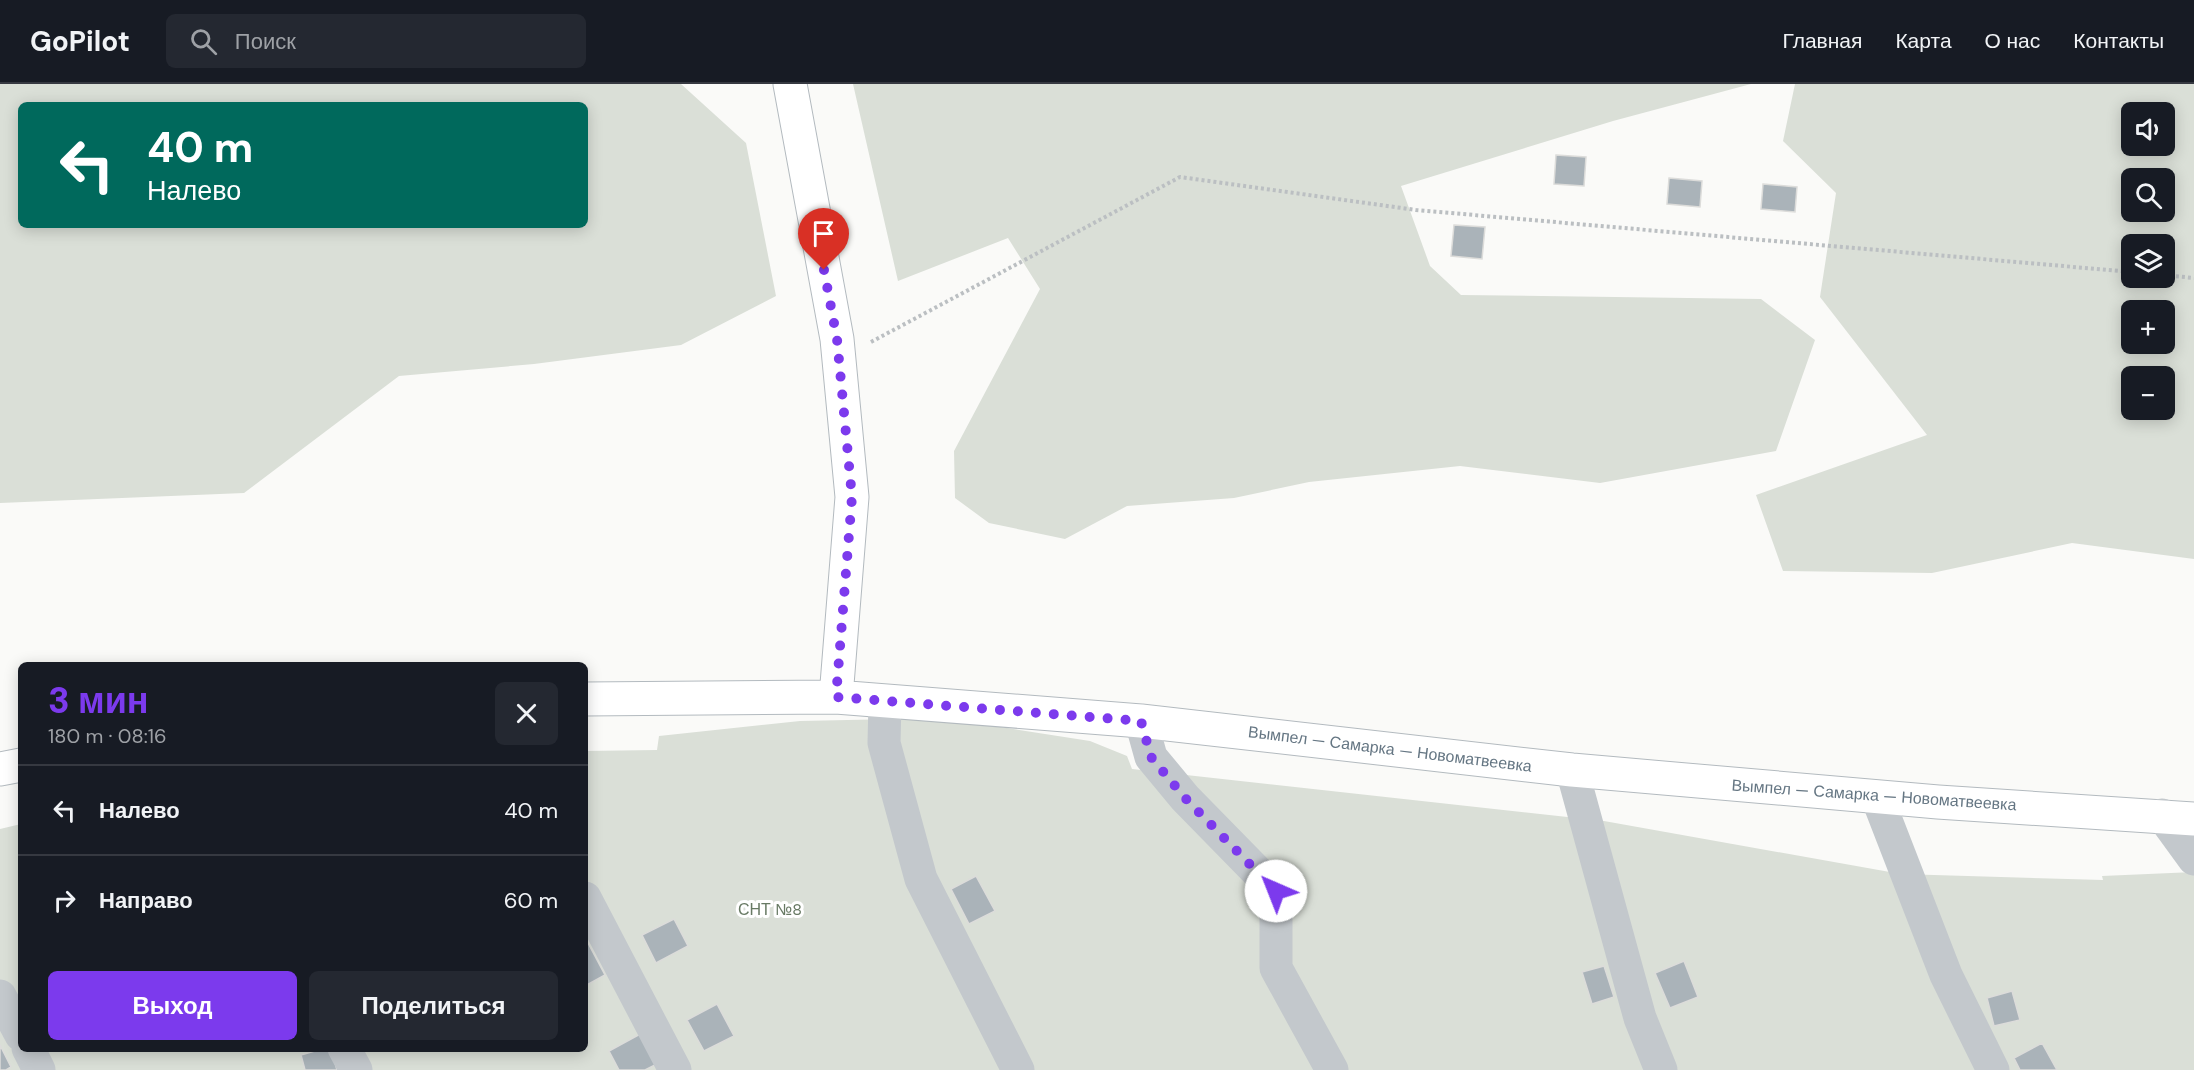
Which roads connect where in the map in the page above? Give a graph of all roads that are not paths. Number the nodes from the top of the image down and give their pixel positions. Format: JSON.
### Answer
{"nodes":[{"id":1,"x":790,"y":84,"type":"edge"},
{"id":2,"x":836,"y":697,"type":"junction"},
{"id":3,"x":588,"y":699,"type":"edge"},
{"id":4,"x":885,"y":702,"type":"junction"},
{"id":5,"x":1141,"y":721,"type":"junction"},
{"id":6,"x":18,"y":766,"type":"edge"},
{"id":7,"x":0,"y":769,"type":"edge"},
{"id":8,"x":1572,"y":770,"type":"junction"},
{"id":9,"x":1877,"y":797,"type":"junction"},
{"id":10,"x":2162,"y":815,"type":"junction"},
{"id":11,"x":2194,"y":819,"type":"edge"},
{"id":12,"x":2194,"y":859,"type":"edge"},
{"id":13,"x":588,"y":904,"type":"edge"},
{"id":14,"x":0,"y":996,"type":"edge"},
{"id":15,"x":18,"y":1029,"type":"edge"},
{"id":16,"x":30,"y":1052,"type":"edge"},
{"id":17,"x":346,"y":1052,"type":"edge"},
{"id":18,"x":39,"y":1070,"type":"edge"},
{"id":19,"x":356,"y":1070,"type":"edge"},
{"id":20,"x":675,"y":1070,"type":"edge"},
{"id":21,"x":1018,"y":1070,"type":"edge"},
{"id":22,"x":1332,"y":1070,"type":"edge"},
{"id":23,"x":1661,"y":1070,"type":"edge"},
{"id":24,"x":1993,"y":1070,"type":"edge"}],
"edges":[{"from":1,"to":2,"type":"main road"},
{"from":2,"to":3,"type":"main road","name":"Вымпел — Самарка — Новоматвеевка"},
{"from":2,"to":4,"type":"main road","name":"Вымпел — Самарка — Новоматвеевка"},
{"from":4,"to":5,"type":"main road","name":"Вымпел — Самарка — Новоматвеевка"},
{"from":4,"to":21,"type":"street"},
{"from":5,"to":8,"type":"main road","name":"Вымпел — Самарка — Новоматвеевка"},
{"from":5,"to":22,"type":"street"},
{"from":6,"to":7,"type":"main road"},
{"from":8,"to":9,"type":"main road","name":"Вымпел — Самарка — Новоматвеевка"},
{"from":8,"to":23,"type":"street"},
{"from":9,"to":10,"type":"main road","name":"Вымпел — Самарка — Новоматвеевка"},
{"from":9,"to":24,"type":"street"},
{"from":10,"to":11,"type":"main road","name":"Вымпел — Самарка — Новоматвеевка"},
{"from":10,"to":12,"type":"street"},
{"from":13,"to":20,"type":"street"},
{"from":14,"to":15,"type":"street"},
{"from":16,"to":18,"type":"street"},
{"from":17,"to":19,"type":"street"}]}
